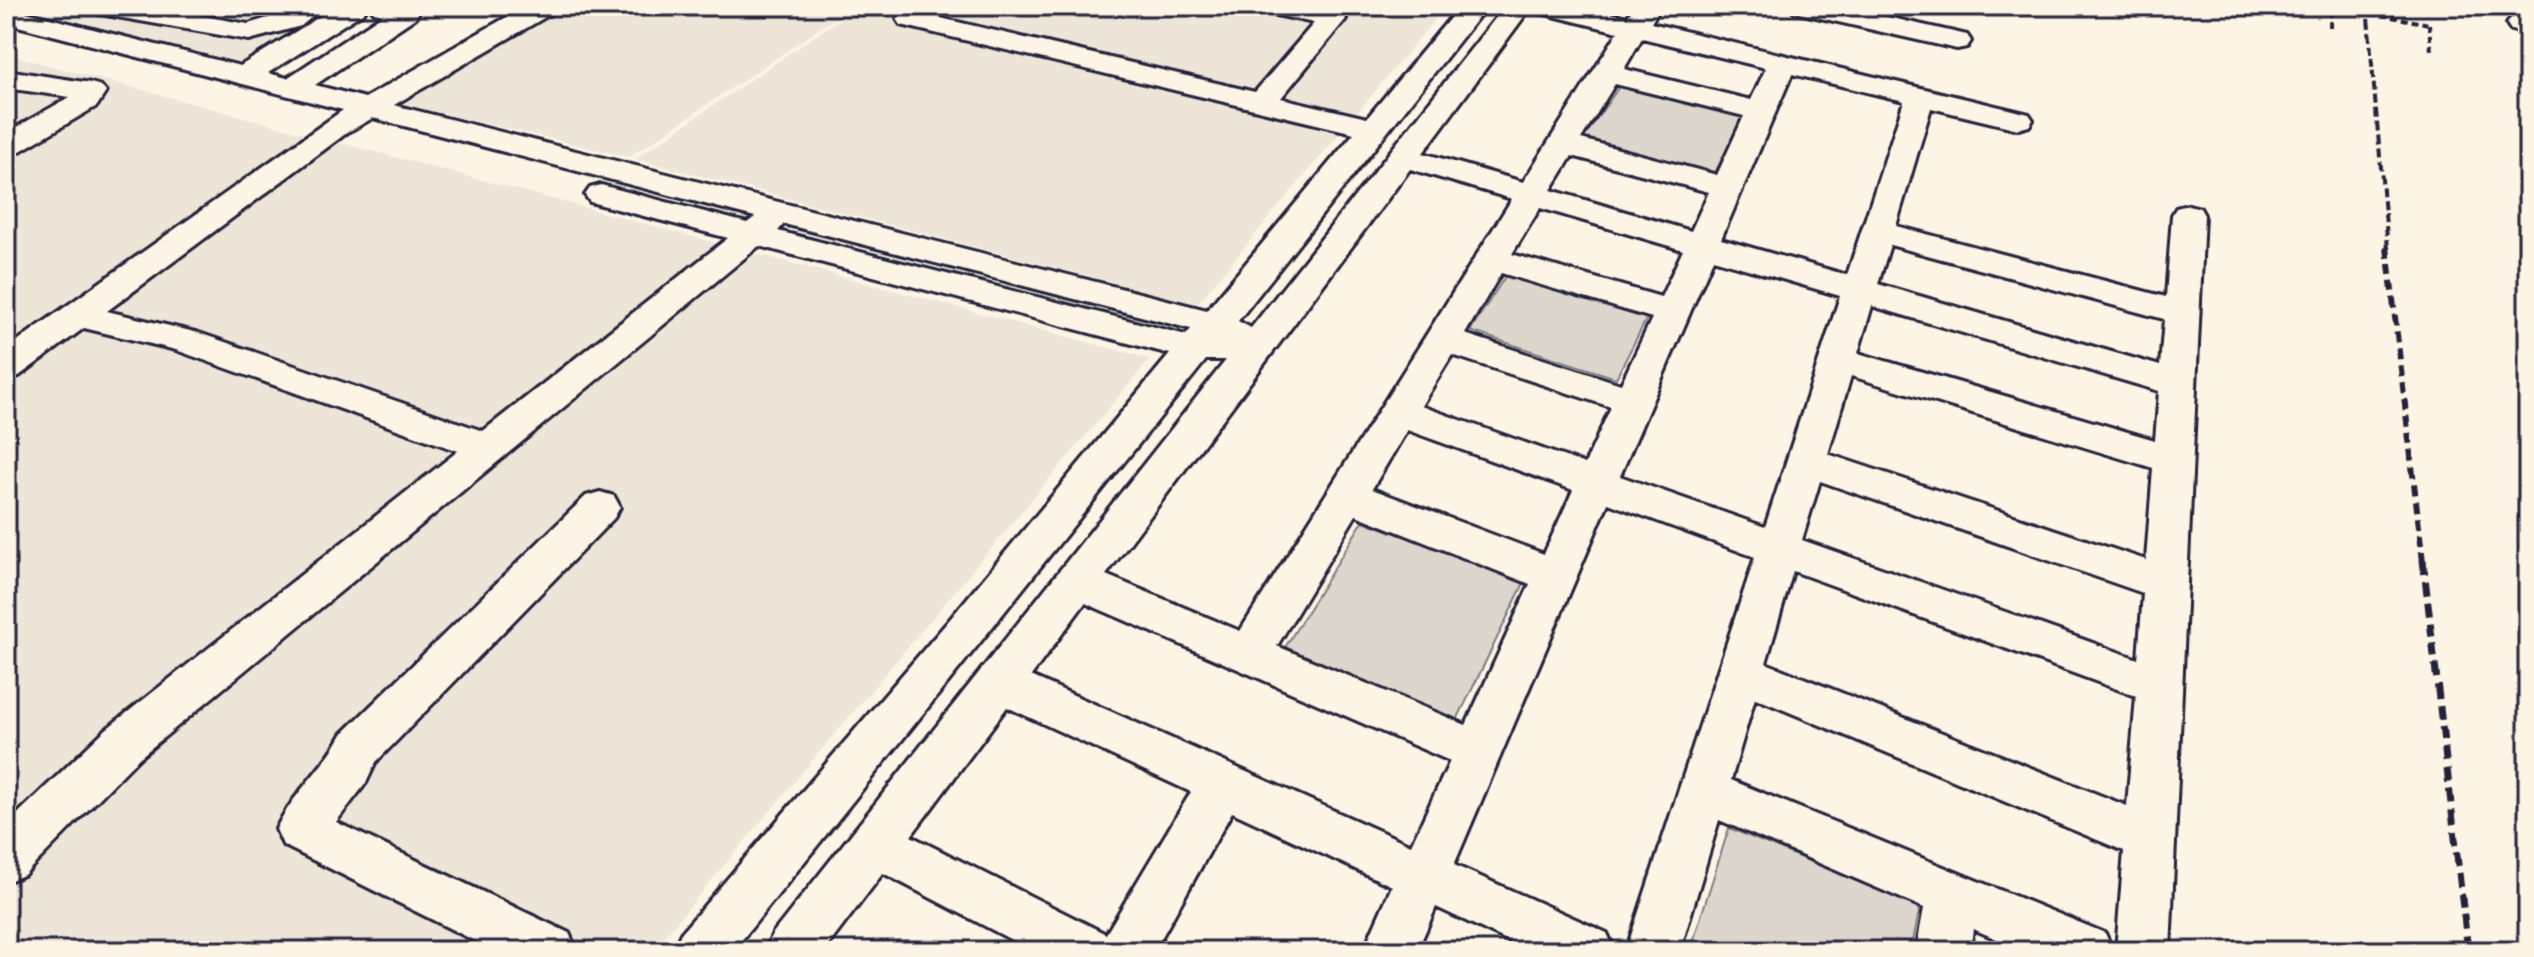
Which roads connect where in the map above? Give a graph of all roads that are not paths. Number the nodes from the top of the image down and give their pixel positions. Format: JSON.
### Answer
{"nodes":[{"id":1,"x":100,"y":6,"type":"edge"},
{"id":2,"x":312,"y":6,"type":"edge"},
{"id":3,"x":355,"y":6,"type":"edge"},
{"id":4,"x":383,"y":6,"type":"edge"},
{"id":5,"x":545,"y":6,"type":"edge"},
{"id":6,"x":928,"y":6,"type":"edge"},
{"id":7,"x":1271,"y":6,"type":"edge"},
{"id":8,"x":1474,"y":6,"type":"edge"},
{"id":9,"x":1519,"y":6,"type":"edge"},
{"id":10,"x":1546,"y":6,"type":"edge"},
{"id":11,"x":1803,"y":6,"type":"edge"},
{"id":12,"x":142,"y":9,"type":"edge"},
{"id":13,"x":6,"y":15,"type":"edge"},
{"id":14,"x":1641,"y":17,"type":"edge"},
{"id":15,"x":6,"y":37,"type":"edge"},
{"id":16,"x":93,"y":37,"type":"junction"},
{"id":17,"x":1957,"y":41,"type":"dead end"},
{"id":18,"x":1782,"y":63,"type":"junction"},
{"id":19,"x":1607,"y":73,"type":"junction"},
{"id":20,"x":246,"y":75,"type":"junction"},
{"id":21,"x":6,"y":79,"type":"edge"},
{"id":22,"x":293,"y":87,"type":"junction"},
{"id":23,"x":1920,"y":96,"type":"junction"},
{"id":24,"x":1262,"y":102,"type":"junction"},
{"id":25,"x":370,"y":107,"type":"junction"},
{"id":26,"x":1761,"y":111,"type":"junction"},
{"id":27,"x":2018,"y":120,"type":"dead end"},
{"id":28,"x":337,"y":126,"type":"junction"},
{"id":29,"x":1374,"y":129,"type":"junction"},
{"id":30,"x":1563,"y":144,"type":"junction"},
{"id":31,"x":6,"y":146,"type":"edge"},
{"id":32,"x":1403,"y":157,"type":"junction"},
{"id":33,"x":659,"y":181,"type":"junction"},
{"id":34,"x":1727,"y":187,"type":"junction"},
{"id":35,"x":590,"y":192,"type":"junction"},
{"id":36,"x":1532,"y":195,"type":"junction"},
{"id":37,"x":2188,"y":215,"type":"dead end"},
{"id":38,"x":767,"y":223,"type":"junction"},
{"id":39,"x":1878,"y":231,"type":"junction"},
{"id":40,"x":1701,"y":244,"type":"junction"},
{"id":41,"x":1492,"y":259,"type":"junction"},
{"id":42,"x":1860,"y":291,"type":"junction"},
{"id":43,"x":1671,"y":312,"type":"junction"},
{"id":44,"x":2180,"y":312,"type":"junction"},
{"id":45,"x":78,"y":315,"type":"junction"},
{"id":46,"x":1206,"y":336,"type":"junction"},
{"id":47,"x":1443,"y":339,"type":"junction"},
{"id":48,"x":1257,"y":346,"type":"junction"},
{"id":49,"x":1838,"y":359,"type":"junction"},
{"id":50,"x":6,"y":367,"type":"edge"},
{"id":51,"x":2176,"y":383,"type":"junction"},
{"id":52,"x":1632,"y":401,"type":"junction"},
{"id":53,"x":1398,"y":412,"type":"junction"},
{"id":54,"x":489,"y":448,"type":"junction"},
{"id":55,"x":2171,"y":459,"type":"junction"},
{"id":56,"x":1806,"y":461,"type":"junction"},
{"id":57,"x":1596,"y":482,"type":"junction"},
{"id":58,"x":1347,"y":495,"type":"junction"},
{"id":59,"x":600,"y":507,"type":"dead end"},
{"id":60,"x":1779,"y":548,"type":"junction"},
{"id":61,"x":1555,"y":576,"type":"junction"},
{"id":62,"x":1077,"y":581,"type":"junction"},
{"id":63,"x":2164,"y":583,"type":"junction"},
{"id":64,"x":1249,"y":654,"type":"junction"},
{"id":65,"x":1740,"y":672,"type":"junction"},
{"id":66,"x":999,"y":682,"type":"junction"},
{"id":67,"x":2158,"y":685,"type":"junction"},
{"id":68,"x":1477,"y":751,"type":"junction"},
{"id":69,"x":1222,"y":784,"type":"junction"},
{"id":70,"x":1703,"y":791,"type":"junction"},
{"id":71,"x":2150,"y":838,"type":"junction"},
{"id":72,"x":875,"y":843,"type":"junction"},
{"id":73,"x":6,"y":859,"type":"edge"},
{"id":74,"x":1423,"y":876,"type":"junction"},
{"id":75,"x":1952,"y":896,"type":"junction"},
{"id":76,"x":550,"y":951,"type":"edge"},
{"id":77,"x":700,"y":951,"type":"edge"},
{"id":78,"x":792,"y":951,"type":"edge"},
{"id":79,"x":1086,"y":951,"type":"edge"},
{"id":80,"x":1125,"y":951,"type":"edge"},
{"id":81,"x":1390,"y":951,"type":"edge"},
{"id":82,"x":1588,"y":951,"type":"edge"},
{"id":83,"x":1653,"y":951,"type":"edge"},
{"id":84,"x":1943,"y":951,"type":"edge"},
{"id":85,"x":2086,"y":951,"type":"edge"},
{"id":86,"x":2143,"y":951,"type":"edge"}],
"edges":[{"from":1,"to":12,"type":"street"},
{"from":2,"to":12,"type":"street"},
{"from":3,"to":20,"type":"street"},
{"from":4,"to":22,"type":"street"},
{"from":5,"to":25,"type":"street"},
{"from":6,"to":24,"type":"street"},
{"from":7,"to":24,"type":"street"},
{"from":8,"to":29,"type":"street"},
{"from":9,"to":32,"type":"street"},
{"from":10,"to":14,"type":"street"},
{"from":11,"to":17,"type":"street"},
{"from":12,"to":16,"type":"street"},
{"from":13,"to":16,"type":"street"},
{"from":14,"to":18,"type":"street"},
{"from":14,"to":19,"type":"street"},
{"from":15,"to":28,"type":"street"},
{"from":16,"to":20,"type":"street"},
{"from":18,"to":23,"type":"street"},
{"from":18,"to":26,"type":"street"},
{"from":19,"to":26,"type":"street"},
{"from":19,"to":30,"type":"street"},
{"from":20,"to":22,"type":"street"},
{"from":21,"to":31,"type":"street"},
{"from":22,"to":25,"type":"street"},
{"from":23,"to":27,"type":"street"},
{"from":23,"to":39,"type":"street"},
{"from":24,"to":29,"type":"street"},
{"from":25,"to":28,"type":"street"},
{"from":25,"to":33,"type":"street"},
{"from":26,"to":34,"type":"street"},
{"from":28,"to":35,"type":"street"},
{"from":28,"to":45,"type":"street"},
{"from":29,"to":46,"type":"street"},
{"from":30,"to":34,"type":"street"},
{"from":30,"to":36,"type":"street"},
{"from":32,"to":36,"type":"street"},
{"from":32,"to":48,"type":"street"},
{"from":33,"to":35,"type":"street"},
{"from":33,"to":38,"type":"street"},
{"from":34,"to":40,"type":"street"},
{"from":35,"to":38,"type":"street"},
{"from":36,"to":40,"type":"street"},
{"from":36,"to":41,"type":"street"},
{"from":37,"to":44,"type":"street"},
{"from":38,"to":46,"type":"street"},
{"from":38,"to":54,"type":"street"},
{"from":39,"to":42,"type":"street"},
{"from":39,"to":44,"type":"street"},
{"from":40,"to":42,"type":"street"},
{"from":40,"to":43,"type":"street"},
{"from":41,"to":43,"type":"street"},
{"from":41,"to":47,"type":"street"},
{"from":42,"to":49,"type":"street"},
{"from":42,"to":51,"type":"street"},
{"from":43,"to":52,"type":"street"},
{"from":44,"to":51,"type":"street"},
{"from":45,"to":50,"type":"street"},
{"from":45,"to":54,"type":"street"},
{"from":46,"to":48,"type":"street"},
{"from":46,"to":77,"type":"street"},
{"from":47,"to":52,"type":"street"},
{"from":47,"to":53,"type":"street"},
{"from":48,"to":62,"type":"street"},
{"from":49,"to":55,"type":"street"},
{"from":49,"to":56,"type":"street"},
{"from":51,"to":55,"type":"street"},
{"from":52,"to":57,"type":"street"},
{"from":53,"to":57,"type":"street"},
{"from":53,"to":58,"type":"street"},
{"from":54,"to":73,"type":"street"},
{"from":55,"to":63,"type":"street"},
{"from":56,"to":60,"type":"street"},
{"from":56,"to":63,"type":"street"},
{"from":57,"to":60,"type":"street"},
{"from":57,"to":61,"type":"street"},
{"from":58,"to":61,"type":"street"},
{"from":58,"to":64,"type":"street"},
{"from":59,"to":76,"type":"street"},
{"from":60,"to":65,"type":"street"},
{"from":60,"to":67,"type":"street"},
{"from":61,"to":68,"type":"street"},
{"from":62,"to":64,"type":"street"},
{"from":62,"to":66,"type":"street"},
{"from":63,"to":67,"type":"street"},
{"from":64,"to":68,"type":"street"},
{"from":65,"to":70,"type":"street"},
{"from":65,"to":71,"type":"street"},
{"from":66,"to":69,"type":"street"},
{"from":66,"to":72,"type":"street"},
{"from":67,"to":71,"type":"street"},
{"from":68,"to":74,"type":"street"},
{"from":69,"to":74,"type":"street"},
{"from":69,"to":80,"type":"street"},
{"from":70,"to":75,"type":"street"},
{"from":70,"to":83,"type":"street"},
{"from":71,"to":86,"type":"street"},
{"from":72,"to":78,"type":"street"},
{"from":72,"to":79,"type":"street"},
{"from":74,"to":81,"type":"street"},
{"from":74,"to":82,"type":"street"},
{"from":75,"to":84,"type":"street"},
{"from":75,"to":85,"type":"street"}]}
